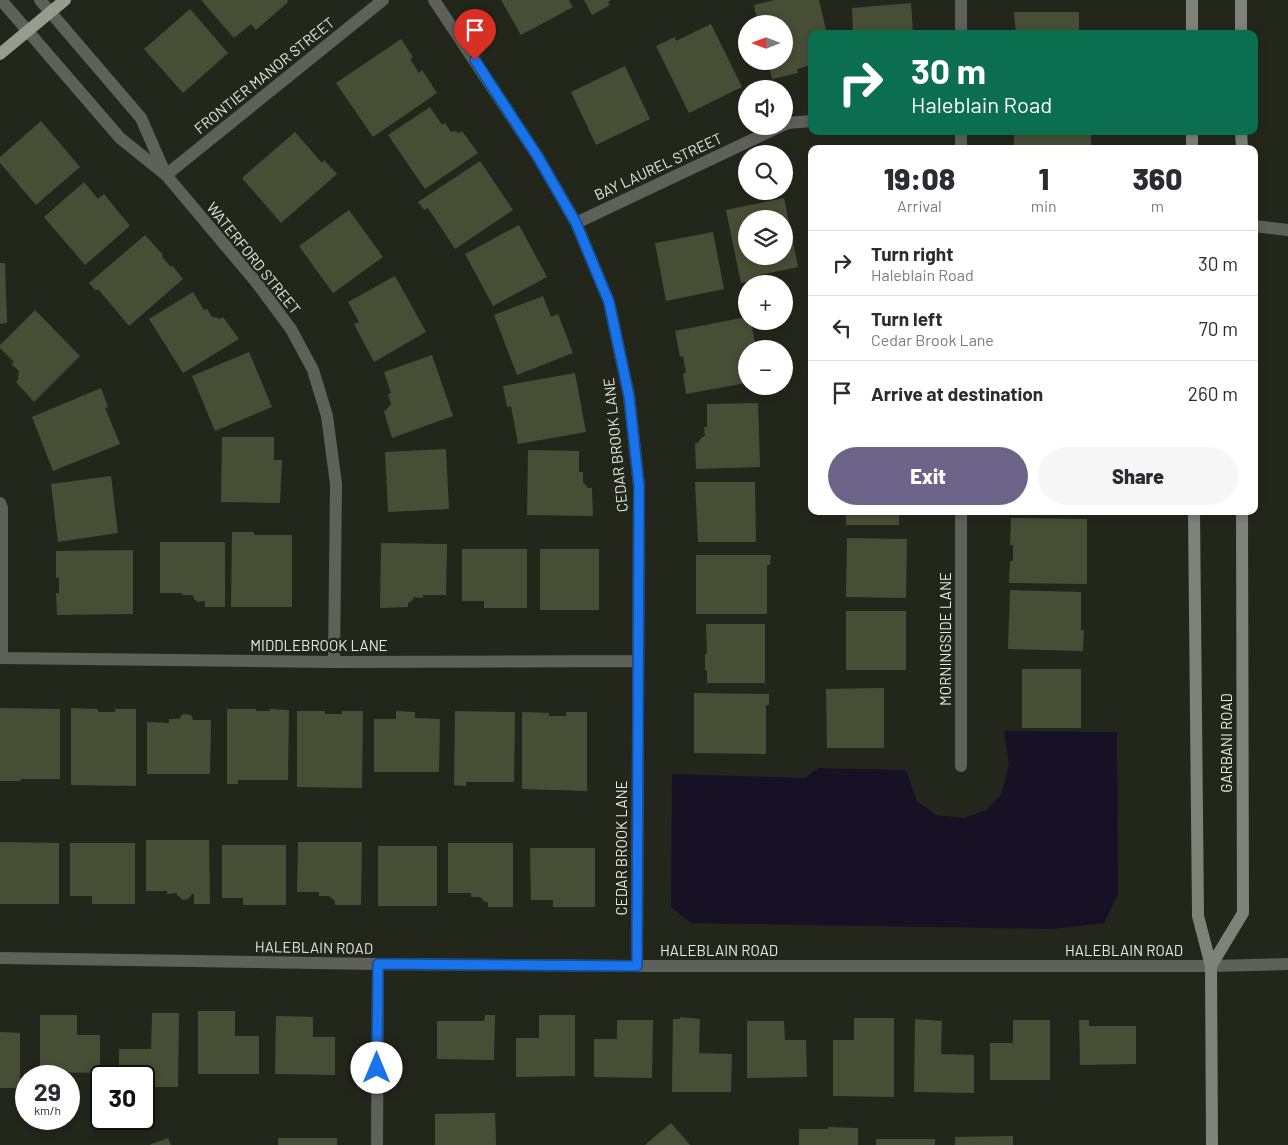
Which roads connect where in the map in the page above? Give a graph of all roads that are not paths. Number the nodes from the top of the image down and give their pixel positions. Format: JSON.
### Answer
{"nodes":[{"id":1,"x":1,"y":0,"type":"edge"},
{"id":2,"x":40,"y":0,"type":"edge"},
{"id":3,"x":64,"y":0,"type":"edge"},
{"id":4,"x":383,"y":0,"type":"edge"},
{"id":5,"x":434,"y":0,"type":"edge"},
{"id":6,"x":961,"y":0,"type":"edge"},
{"id":7,"x":1192,"y":0,"type":"edge"},
{"id":8,"x":1241,"y":0,"type":"edge"},
{"id":9,"x":51,"y":12,"type":"junction"},
{"id":10,"x":27,"y":30,"type":"junction"},
{"id":11,"x":961,"y":30,"type":"edge"},
{"id":12,"x":1192,"y":30,"type":"edge"},
{"id":13,"x":1241,"y":30,"type":"edge"},
{"id":14,"x":0,"y":54,"type":"edge"},
{"id":15,"x":808,"y":121,"type":"edge"},
{"id":16,"x":793,"y":123,"type":"edge"},
{"id":17,"x":763,"y":135,"type":"edge"},
{"id":18,"x":166,"y":175,"type":"junction"},
{"id":19,"x":576,"y":223,"type":"junction"},
{"id":20,"x":1258,"y":226,"type":"edge"},
{"id":21,"x":1288,"y":230,"type":"edge"},
{"id":22,"x":0,"y":502,"type":"edge"},
{"id":23,"x":961,"y":515,"type":"edge"},
{"id":24,"x":1194,"y":515,"type":"edge"},
{"id":25,"x":1242,"y":515,"type":"edge"},
{"id":26,"x":1,"y":658,"type":"edge"},
{"id":27,"x":638,"y":661,"type":"junction"},
{"id":28,"x":334,"y":662,"type":"junction"},
{"id":29,"x":961,"y":766,"type":"dead end"},
{"id":30,"x":0,"y":958,"type":"edge"},
{"id":31,"x":378,"y":964,"type":"junction"},
{"id":32,"x":1288,"y":964,"type":"edge"},
{"id":33,"x":637,"y":966,"type":"junction"},
{"id":34,"x":1211,"y":966,"type":"junction"},
{"id":35,"x":377,"y":1145,"type":"edge"},
{"id":36,"x":1212,"y":1145,"type":"edge"}],
"edges":[{"from":1,"to":10,"type":"street","name":"WATERFORD STREET"},
{"from":2,"to":9,"type":"street","name":"WATERFORD STREET"},
{"from":3,"to":9,"type":"main road"},
{"from":4,"to":18,"type":"street","name":"FRONTIER MANOR STREET"},
{"from":5,"to":19,"type":"street","name":"CEDAR BROOK LANE"},
{"from":6,"to":11,"type":"street"},
{"from":7,"to":12,"type":"main road"},
{"from":8,"to":13,"type":"main road"},
{"from":9,"to":10,"type":"main road"},
{"from":9,"to":18,"type":"street","name":"WATERFORD STREET"},
{"from":10,"to":14,"type":"main road"},
{"from":10,"to":18,"type":"street","name":"WATERFORD STREET"},
{"from":15,"to":16,"type":"street","name":"BAY LAUREL STREET"},
{"from":17,"to":19,"type":"street","name":"BAY LAUREL STREET"},
{"from":18,"to":28,"type":"street","name":"WATERFORD STREET"},
{"from":19,"to":27,"type":"street","name":"CEDAR BROOK LANE"},
{"from":20,"to":21,"type":"street"},
{"from":22,"to":26,"type":"street"},
{"from":23,"to":29,"type":"street","name":"MORNINGSIDE LANE"},
{"from":24,"to":34,"type":"main road","name":"GARBANI ROAD"},
{"from":25,"to":34,"type":"main road","name":"GARBANI ROAD"},
{"from":26,"to":28,"type":"street","name":"MIDDLEBROOK LANE"},
{"from":27,"to":28,"type":"street","name":"MIDDLEBROOK LANE"},
{"from":27,"to":33,"type":"street","name":"CEDAR BROOK LANE"},
{"from":30,"to":31,"type":"street","name":"HALEBLAIN ROAD"},
{"from":31,"to":33,"type":"street","name":"HALEBLAIN ROAD"},
{"from":31,"to":35,"type":"street"},
{"from":32,"to":34,"type":"street","name":"HALEBLAIN ROAD"},
{"from":33,"to":34,"type":"street","name":"HALEBLAIN ROAD"},
{"from":34,"to":36,"type":"main road","name":"GARBANI ROAD"}]}
